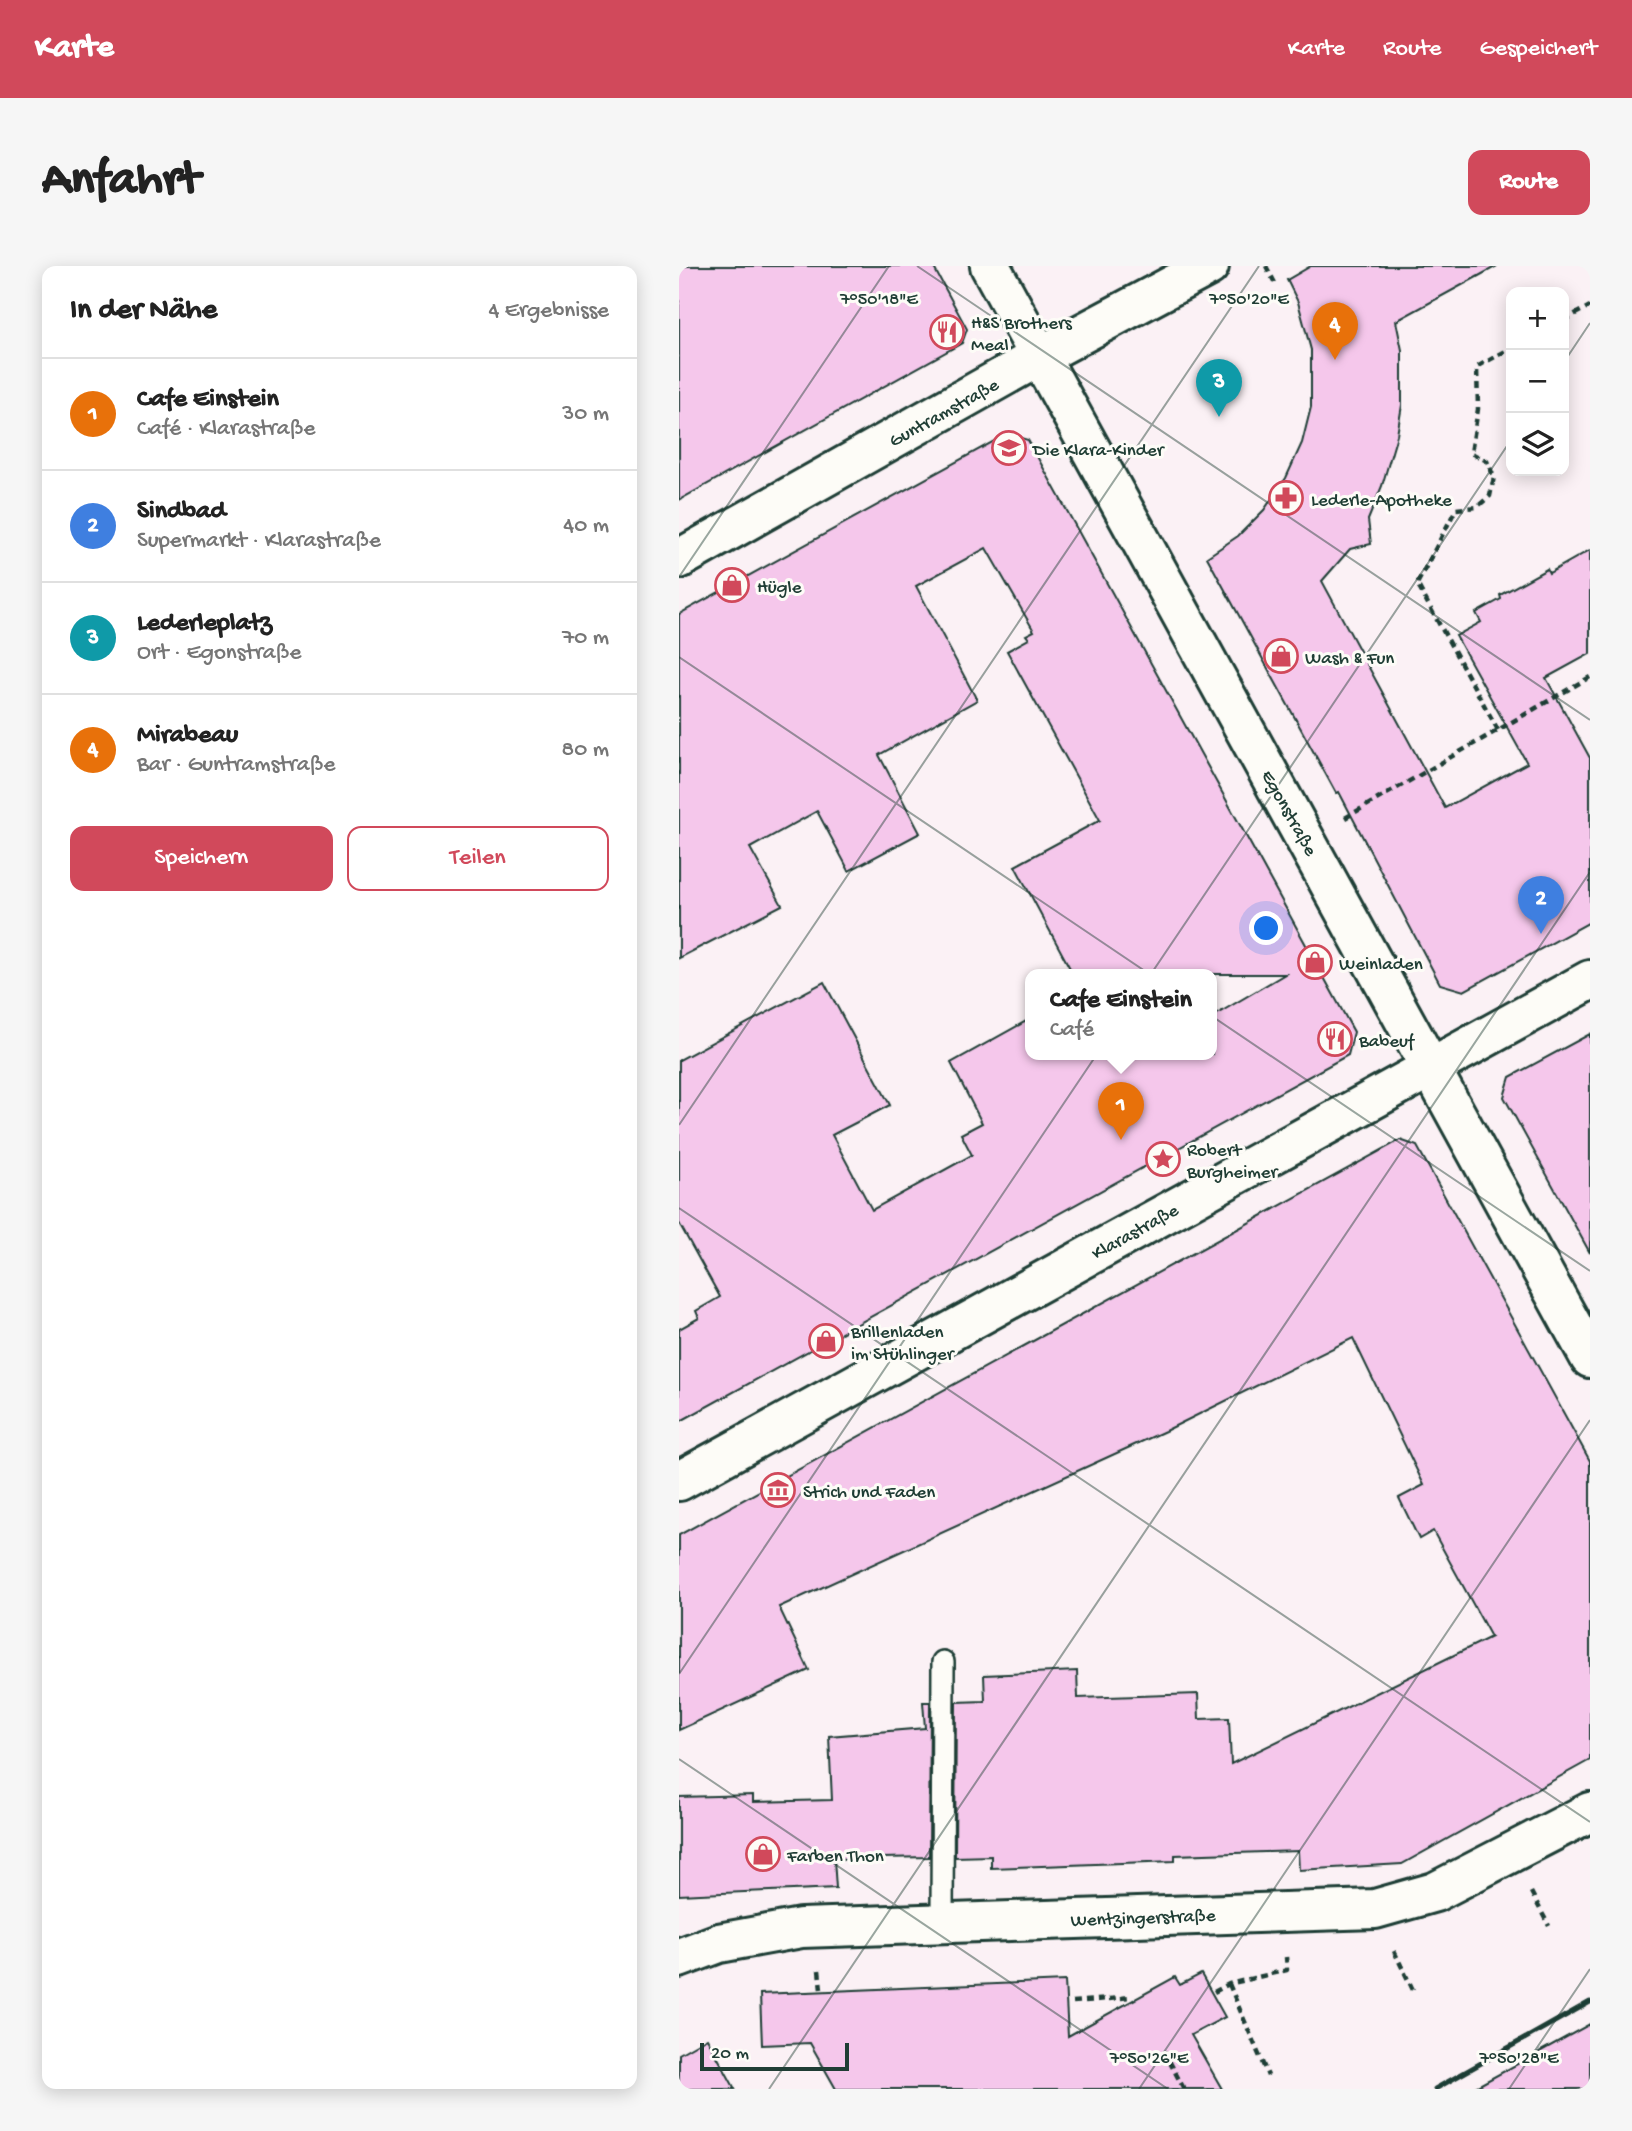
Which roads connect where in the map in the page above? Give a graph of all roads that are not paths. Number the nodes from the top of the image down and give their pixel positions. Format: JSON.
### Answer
{"nodes":[{"id":1,"x":990,"y":266,"type":"edge"},
{"id":2,"x":1209,"y":266,"type":"edge"},
{"id":3,"x":1040,"y":356,"type":"junction"},
{"id":4,"x":679,"y":559,"type":"edge"},
{"id":5,"x":1590,"y":980,"type":"edge"},
{"id":6,"x":1427,"y":1067,"type":"junction"},
{"id":7,"x":1590,"y":1358,"type":"edge"},
{"id":8,"x":679,"y":1481,"type":"edge"},
{"id":9,"x":943,"y":1662,"type":"dead end"},
{"id":10,"x":1590,"y":1812,"type":"edge"},
{"id":11,"x":942,"y":1924,"type":"junction"},
{"id":12,"x":679,"y":1958,"type":"edge"}],
"edges":[{"from":1,"to":3,"type":"street","name":"Egonstraße"},
{"from":2,"to":3,"type":"street","name":"Guntramstraße"},
{"from":3,"to":4,"type":"street","name":"Guntramstraße"},
{"from":3,"to":6,"type":"street","name":"Egonstraße"},
{"from":5,"to":6,"type":"street","name":"Klarastraße"},
{"from":6,"to":7,"type":"street","name":"Egonstraße"},
{"from":6,"to":8,"type":"street","name":"Klarastraße"},
{"from":9,"to":11,"type":"lane"},
{"from":10,"to":11,"type":"street","name":"Wentzingerstraße"},
{"from":11,"to":12,"type":"street","name":"Wentzingerstraße"}]}
